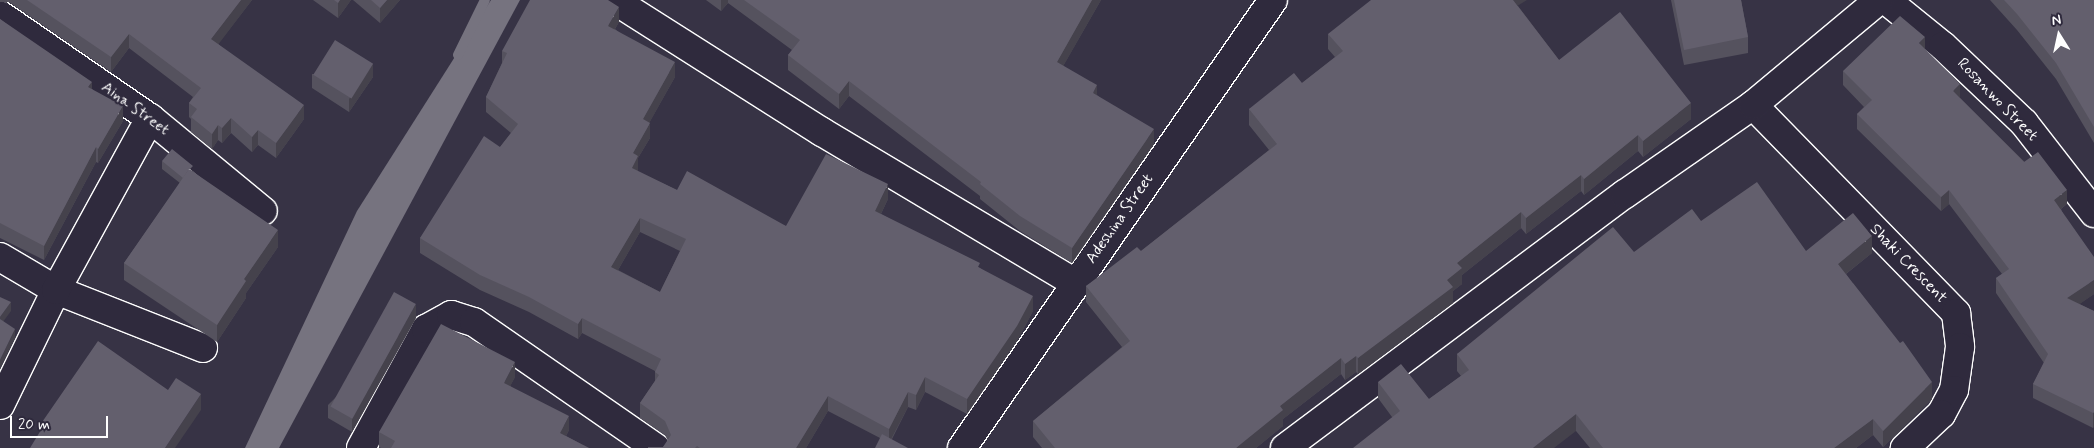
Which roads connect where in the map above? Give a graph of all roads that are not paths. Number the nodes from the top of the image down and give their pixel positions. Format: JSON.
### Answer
{"nodes":[{"id":1,"x":614,"y":0,"type":"edge"},
{"id":2,"x":1273,"y":0,"type":"edge"},
{"id":3,"x":1879,"y":0,"type":"edge"},
{"id":4,"x":1886,"y":0,"type":"edge"},
{"id":5,"x":0,"y":15,"type":"edge"},
{"id":6,"x":1753,"y":105,"type":"junction"},
{"id":7,"x":150,"y":118,"type":"junction"},
{"id":8,"x":263,"y":211,"type":"dead end"},
{"id":9,"x":2094,"y":213,"type":"edge"},
{"id":10,"x":0,"y":257,"type":"edge"},
{"id":11,"x":1075,"y":283,"type":"junction"},
{"id":12,"x":56,"y":290,"type":"junction"},
{"id":13,"x":203,"y":348,"type":"dead end"},
{"id":14,"x":0,"y":405,"type":"edge"},
{"id":15,"x":969,"y":445,"type":"edge"},
{"id":16,"x":361,"y":448,"type":"edge"},
{"id":17,"x":656,"y":448,"type":"edge"},
{"id":18,"x":1285,"y":448,"type":"edge"},
{"id":19,"x":1905,"y":448,"type":"edge"}],
"edges":[{"from":1,"to":11,"type":"street"},
{"from":2,"to":11,"type":"street","name":"Adeshina Street"},
{"from":3,"to":6,"type":"street"},
{"from":4,"to":9,"type":"street","name":"Rosanwo Street"},
{"from":5,"to":7,"type":"street","name":"Aina Street"},
{"from":6,"to":18,"type":"street"},
{"from":6,"to":19,"type":"street","name":"Shaki Crescent"},
{"from":7,"to":8,"type":"street","name":"Aina Street"},
{"from":7,"to":12,"type":"street"},
{"from":10,"to":12,"type":"street"},
{"from":11,"to":15,"type":"street","name":"Adeshina Street"},
{"from":12,"to":13,"type":"street"},
{"from":12,"to":14,"type":"street"},
{"from":16,"to":17,"type":"street"}]}
